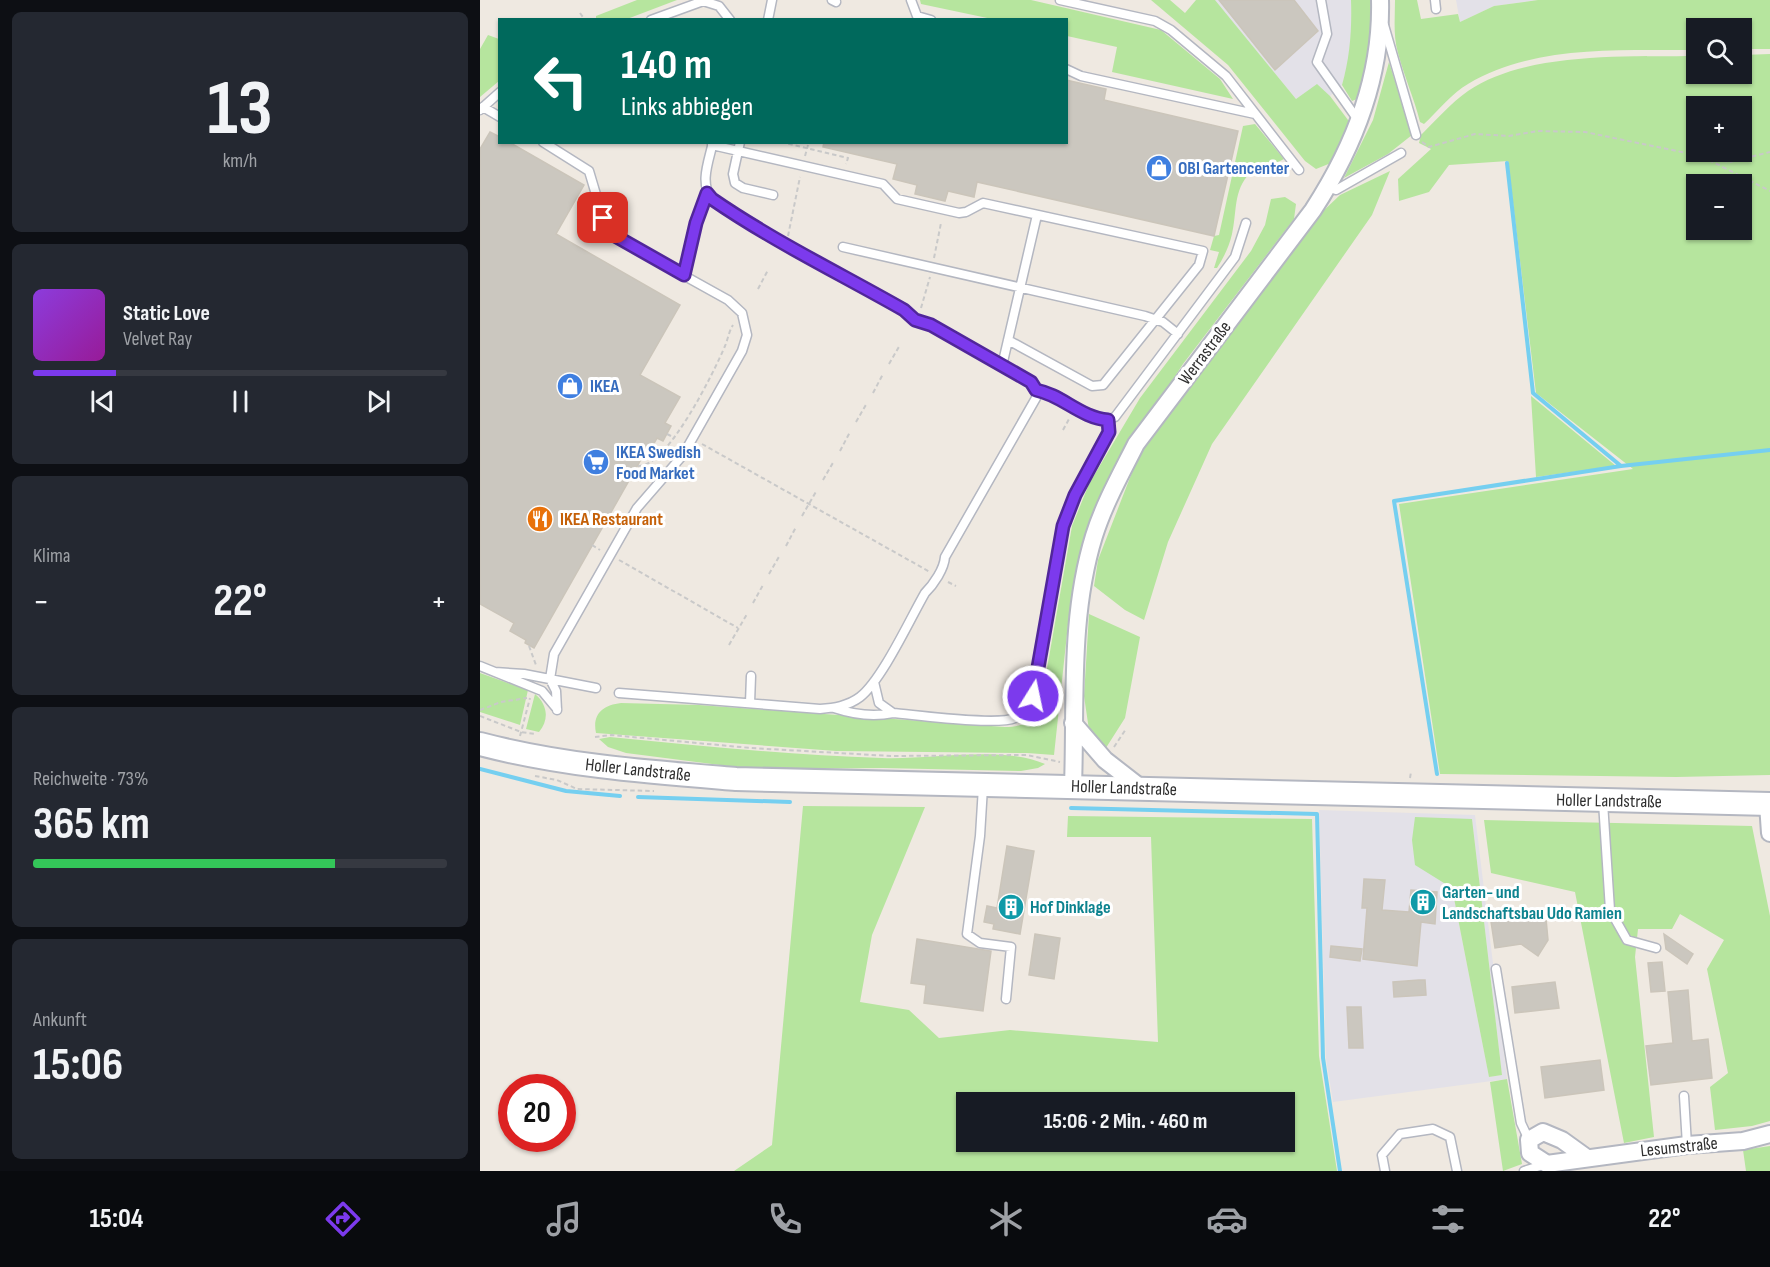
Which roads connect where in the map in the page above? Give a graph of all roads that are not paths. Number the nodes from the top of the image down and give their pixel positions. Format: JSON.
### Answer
{"nodes":[{"id":1,"x":772,"y":0,"type":"edge"},
{"id":2,"x":912,"y":0,"type":"edge"},
{"id":3,"x":1059,"y":0,"type":"edge"},
{"id":4,"x":1321,"y":0,"type":"edge"},
{"id":5,"x":705,"y":1,"type":"edge"},
{"id":6,"x":1381,"y":7,"type":"edge"},
{"id":7,"x":657,"y":18,"type":"edge"},
{"id":8,"x":728,"y":18,"type":"edge"},
{"id":9,"x":768,"y":18,"type":"edge"},
{"id":10,"x":924,"y":18,"type":"edge"},
{"id":11,"x":1068,"y":70,"type":"edge"},
{"id":12,"x":498,"y":94,"type":"edge"},
{"id":13,"x":481,"y":108,"type":"edge"},
{"id":14,"x":1256,"y":114,"type":"junction"},
{"id":15,"x":498,"y":116,"type":"edge"},
{"id":16,"x":1360,"y":123,"type":"junction"},
{"id":17,"x":1416,"y":135,"type":"road end"},
{"id":18,"x":546,"y":144,"type":"edge"},
{"id":19,"x":713,"y":144,"type":"edge"},
{"id":20,"x":739,"y":147,"type":"edge"},
{"id":21,"x":1401,"y":153,"type":"dead end"},
{"id":22,"x":1299,"y":170,"type":"dead end"},
{"id":23,"x":1328,"y":187,"type":"junction"},
{"id":24,"x":707,"y":193,"type":"junction"},
{"id":25,"x":773,"y":195,"type":"dead end"},
{"id":26,"x":1037,"y":214,"type":"junction"},
{"id":27,"x":1246,"y":223,"type":"dead end"},
{"id":28,"x":843,"y":247,"type":"dead end"},
{"id":29,"x":684,"y":275,"type":"junction"},
{"id":30,"x":1020,"y":287,"type":"junction"},
{"id":31,"x":1156,"y":320,"type":"junction"},
{"id":32,"x":1178,"y":333,"type":"junction"},
{"id":33,"x":1008,"y":340,"type":"junction"},
{"id":34,"x":1002,"y":366,"type":"junction"},
{"id":35,"x":1036,"y":390,"type":"junction"},
{"id":36,"x":1108,"y":420,"type":"junction"},
{"id":37,"x":480,"y":666,"type":"edge"},
{"id":38,"x":495,"y":672,"type":"junction"},
{"id":39,"x":751,"y":676,"type":"dead end"},
{"id":40,"x":550,"y":680,"type":"junction"},
{"id":41,"x":874,"y":682,"type":"junction"},
{"id":42,"x":596,"y":688,"type":"dead end"},
{"id":43,"x":619,"y":693,"type":"dead end"},
{"id":44,"x":750,"y":702,"type":"junction"},
{"id":45,"x":834,"y":708,"type":"junction"},
{"id":46,"x":893,"y":713,"type":"junction"},
{"id":47,"x":1073,"y":723,"type":"junction"},
{"id":48,"x":480,"y":744,"type":"edge"},
{"id":49,"x":1073,"y":775,"type":"junction"},
{"id":50,"x":983,"y":784,"type":"junction"},
{"id":51,"x":1141,"y":788,"type":"junction"},
{"id":52,"x":1603,"y":801,"type":"junction"},
{"id":53,"x":1769,"y":804,"type":"edge"},
{"id":54,"x":1770,"y":833,"type":"edge"},
{"id":55,"x":1656,"y":948,"type":"dead end"},
{"id":56,"x":1496,"y":969,"type":"dead end"},
{"id":57,"x":1006,"y":999,"type":"dead end"},
{"id":58,"x":1684,"y":1096,"type":"dead end"},
{"id":59,"x":1770,"y":1134,"type":"edge"},
{"id":60,"x":1529,"y":1140,"type":"junction"},
{"id":61,"x":1687,"y":1145,"type":"junction"},
{"id":62,"x":1587,"y":1158,"type":"junction"},
{"id":63,"x":1547,"y":1164,"type":"junction"},
{"id":64,"x":1385,"y":1171,"type":"edge"},
{"id":65,"x":1457,"y":1171,"type":"edge"},
{"id":66,"x":1524,"y":1171,"type":"edge"}],
"edges":[{"from":1,"to":9,"type":"lane"},
{"from":2,"to":10,"type":"lane"},
{"from":3,"to":14,"type":"lane"},
{"from":4,"to":16,"type":"lane"},
{"from":5,"to":7,"type":"lane"},
{"from":5,"to":8,"type":"lane"},
{"from":6,"to":16,"type":"street","name":"Werrastraße"},
{"from":6,"to":17,"type":"lane"},
{"from":11,"to":14,"type":"lane"},
{"from":12,"to":13,"type":"lane"},
{"from":13,"to":15,"type":"lane"},
{"from":14,"to":22,"type":"lane"},
{"from":16,"to":23,"type":"street","name":"Werrastraße"},
{"from":18,"to":29,"type":"lane"},
{"from":19,"to":20,"type":"lane"},
{"from":19,"to":24,"type":"lane"},
{"from":20,"to":25,"type":"lane"},
{"from":20,"to":26,"type":"lane"},
{"from":21,"to":23,"type":"lane"},
{"from":23,"to":47,"type":"street","name":"Werrastraße"},
{"from":24,"to":29,"type":"lane"},
{"from":24,"to":34,"type":"lane"},
{"from":26,"to":30,"type":"lane"},
{"from":26,"to":31,"type":"lane"},
{"from":27,"to":32,"type":"lane"},
{"from":28,"to":30,"type":"lane"},
{"from":29,"to":40,"type":"lane"},
{"from":30,"to":31,"type":"lane"},
{"from":30,"to":33,"type":"lane"},
{"from":31,"to":32,"type":"lane"},
{"from":31,"to":33,"type":"lane"},
{"from":32,"to":36,"type":"lane"},
{"from":33,"to":34,"type":"lane"},
{"from":34,"to":35,"type":"lane"},
{"from":35,"to":36,"type":"lane"},
{"from":35,"to":41,"type":"lane"},
{"from":36,"to":46,"type":"lane"},
{"from":37,"to":38,"type":"lane"},
{"from":38,"to":40,"type":"lane"},
{"from":38,"to":40,"type":"lane"},
{"from":39,"to":44,"type":"lane"},
{"from":40,"to":42,"type":"lane"},
{"from":41,"to":45,"type":"lane"},
{"from":41,"to":46,"type":"lane"},
{"from":43,"to":44,"type":"lane"},
{"from":44,"to":45,"type":"lane"},
{"from":45,"to":46,"type":"lane"},
{"from":47,"to":49,"type":"street","name":"Werrastraße"},
{"from":47,"to":51,"type":"street"},
{"from":48,"to":50,"type":"main road","name":"Holler Landstraße"},
{"from":49,"to":50,"type":"main road","name":"Holler Landstraße"},
{"from":49,"to":51,"type":"main road","name":"Holler Landstraße"},
{"from":50,"to":57,"type":"lane"},
{"from":51,"to":52,"type":"main road","name":"Holler Landstraße"},
{"from":52,"to":53,"type":"main road","name":"Holler Landstraße"},
{"from":52,"to":55,"type":"lane"},
{"from":53,"to":54,"type":"street"},
{"from":56,"to":60,"type":"lane"},
{"from":58,"to":61,"type":"lane"},
{"from":59,"to":61,"type":"street","name":"Lesumstraße"},
{"from":60,"to":62,"type":"street"},
{"from":60,"to":63,"type":"street"},
{"from":61,"to":62,"type":"street","name":"Lesumstraße"},
{"from":62,"to":63,"type":"street","name":"Lesumstraße"},
{"from":63,"to":66,"type":"lane"},
{"from":64,"to":65,"type":"lane"}]}
